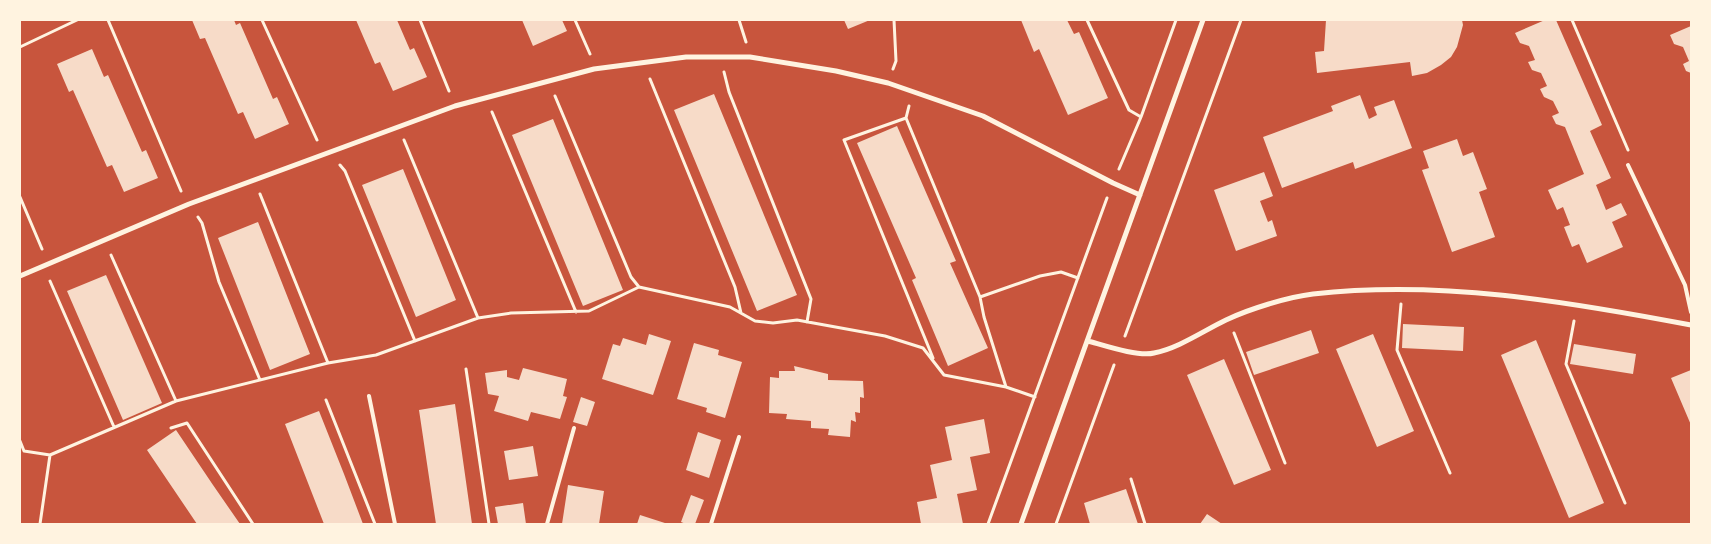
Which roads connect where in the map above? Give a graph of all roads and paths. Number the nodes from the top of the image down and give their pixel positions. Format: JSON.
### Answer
{"nodes":[{"id":1,"x":77,"y":20,"type":"edge"},
{"id":2,"x":108,"y":20,"type":"edge"},
{"id":3,"x":262,"y":20,"type":"edge"},
{"id":4,"x":420,"y":20,"type":"edge"},
{"id":5,"x":575,"y":20,"type":"edge"},
{"id":6,"x":894,"y":20,"type":"edge"},
{"id":7,"x":1087,"y":20,"type":"edge"},
{"id":8,"x":1176,"y":20,"type":"edge"},
{"id":9,"x":1202,"y":20,"type":"edge"},
{"id":10,"x":1242,"y":20,"type":"edge"},
{"id":11,"x":1572,"y":20,"type":"edge"},
{"id":12,"x":20,"y":47,"type":"edge"},
{"id":13,"x":721,"y":56,"type":"junction"},
{"id":14,"x":643,"y":62,"type":"junction"},
{"id":15,"x":594,"y":68,"type":"junction"},
{"id":16,"x":549,"y":81,"type":"junction"},
{"id":17,"x":888,"y":83,"type":"junction"},
{"id":18,"x":913,"y":92,"type":"junction"},
{"id":19,"x":486,"y":97,"type":"junction"},
{"id":20,"x":455,"y":106,"type":"junction"},
{"id":21,"x":1141,"y":117,"type":"junction"},
{"id":22,"x":906,"y":118,"type":"junction"},
{"id":23,"x":398,"y":126,"type":"junction"},
{"id":24,"x":328,"y":151,"type":"junction"},
{"id":25,"x":1628,"y":165,"type":"joint"},
{"id":26,"x":254,"y":179,"type":"junction"},
{"id":27,"x":1113,"y":183,"type":"junction"},
{"id":28,"x":1140,"y":195,"type":"junction"},
{"id":29,"x":20,"y":197,"type":"edge"},
{"id":30,"x":189,"y":204,"type":"junction"},
{"id":31,"x":104,"y":240,"type":"junction"},
{"id":32,"x":49,"y":265,"type":"junction"},
{"id":33,"x":20,"y":276,"type":"edge"},
{"id":34,"x":1078,"y":278,"type":"junction"},
{"id":35,"x":639,"y":287,"type":"junction"},
{"id":36,"x":1403,"y":289,"type":"junction"},
{"id":37,"x":980,"y":297,"type":"junction"},
{"id":38,"x":1577,"y":304,"type":"junction"},
{"id":39,"x":576,"y":312,"type":"junction"},
{"id":40,"x":1691,"y":312,"type":"edge"},
{"id":41,"x":741,"y":313,"type":"junction"},
{"id":42,"x":478,"y":318,"type":"junction"},
{"id":43,"x":1228,"y":319,"type":"junction"},
{"id":44,"x":807,"y":322,"type":"junction"},
{"id":45,"x":1691,"y":325,"type":"edge"},
{"id":46,"x":415,"y":341,"type":"junction"},
{"id":47,"x":1088,"y":341,"type":"junction"},
{"id":48,"x":1119,"y":350,"type":"junction"},
{"id":49,"x":934,"y":361,"type":"junction"},
{"id":50,"x":328,"y":363,"type":"junction"},
{"id":51,"x":466,"y":369,"type":"dead end"},
{"id":52,"x":260,"y":380,"type":"junction"},
{"id":53,"x":1006,"y":387,"type":"junction"},
{"id":54,"x":369,"y":396,"type":"dead end"},
{"id":55,"x":1035,"y":398,"type":"junction"},
{"id":56,"x":326,"y":400,"type":"dead end"},
{"id":57,"x":176,"y":401,"type":"junction"},
{"id":58,"x":114,"y":427,"type":"junction"},
{"id":59,"x":170,"y":428,"type":"dead end"},
{"id":60,"x":574,"y":428,"type":"dead end"},
{"id":61,"x":739,"y":437,"type":"dead end"},
{"id":62,"x":20,"y":441,"type":"edge"},
{"id":63,"x":50,"y":454,"type":"junction"},
{"id":64,"x":1285,"y":463,"type":"dead end"},
{"id":65,"x":1450,"y":473,"type":"dead end"},
{"id":66,"x":1131,"y":479,"type":"dead end"},
{"id":67,"x":1625,"y":503,"type":"dead end"},
{"id":68,"x":40,"y":524,"type":"edge"},
{"id":69,"x":253,"y":524,"type":"edge"},
{"id":70,"x":375,"y":524,"type":"edge"},
{"id":71,"x":395,"y":524,"type":"edge"},
{"id":72,"x":489,"y":524,"type":"edge"},
{"id":73,"x":547,"y":524,"type":"edge"},
{"id":74,"x":711,"y":524,"type":"edge"},
{"id":75,"x":988,"y":524,"type":"edge"},
{"id":76,"x":1021,"y":524,"type":"edge"},
{"id":77,"x":1056,"y":524,"type":"edge"},
{"id":78,"x":1145,"y":524,"type":"edge"}],
"edges":[{"from":1,"to":12,"type":"path"},
{"from":2,"to":30,"type":"path"},
{"from":3,"to":24,"type":"path"},
{"from":4,"to":20,"type":"path"},
{"from":5,"to":15,"type":"path"},
{"from":6,"to":17,"type":"path"},
{"from":7,"to":21,"type":"path"},
{"from":8,"to":21,"type":"path"},
{"from":9,"to":28,"type":"street"},
{"from":10,"to":48,"type":"path"},
{"from":11,"to":25,"type":"path"},
{"from":13,"to":14,"type":"street"},
{"from":13,"to":17,"type":"street"},
{"from":13,"to":44,"type":"path"},
{"from":14,"to":15,"type":"street"},
{"from":14,"to":41,"type":"path"},
{"from":15,"to":16,"type":"street"},
{"from":16,"to":19,"type":"street"},
{"from":16,"to":35,"type":"path"},
{"from":17,"to":18,"type":"street"},
{"from":18,"to":22,"type":"path"},
{"from":18,"to":27,"type":"street"},
{"from":19,"to":20,"type":"street"},
{"from":19,"to":39,"type":"path"},
{"from":20,"to":23,"type":"street"},
{"from":21,"to":27,"type":"path"},
{"from":22,"to":37,"type":"path"},
{"from":22,"to":49,"type":"path"},
{"from":23,"to":24,"type":"street"},
{"from":23,"to":42,"type":"path"},
{"from":24,"to":26,"type":"street"},
{"from":24,"to":46,"type":"path"},
{"from":25,"to":40,"type":"lane"},
{"from":26,"to":30,"type":"street"},
{"from":26,"to":50,"type":"path"},
{"from":27,"to":28,"type":"street"},
{"from":27,"to":34,"type":"path"},
{"from":28,"to":47,"type":"street"},
{"from":29,"to":32,"type":"path"},
{"from":30,"to":31,"type":"street"},
{"from":30,"to":52,"type":"path"},
{"from":31,"to":32,"type":"street"},
{"from":31,"to":57,"type":"path"},
{"from":32,"to":33,"type":"street"},
{"from":32,"to":58,"type":"path"},
{"from":34,"to":37,"type":"path"},
{"from":34,"to":55,"type":"path"},
{"from":35,"to":39,"type":"path"},
{"from":35,"to":41,"type":"path"},
{"from":36,"to":38,"type":"street"},
{"from":36,"to":43,"type":"street"},
{"from":36,"to":65,"type":"path"},
{"from":37,"to":53,"type":"path"},
{"from":38,"to":45,"type":"street"},
{"from":38,"to":67,"type":"path"},
{"from":39,"to":42,"type":"path"},
{"from":41,"to":44,"type":"path"},
{"from":42,"to":46,"type":"path"},
{"from":43,"to":48,"type":"street"},
{"from":43,"to":64,"type":"path"},
{"from":44,"to":49,"type":"path"},
{"from":46,"to":50,"type":"path"},
{"from":47,"to":48,"type":"street"},
{"from":47,"to":76,"type":"street"},
{"from":48,"to":77,"type":"path"},
{"from":49,"to":53,"type":"path"},
{"from":50,"to":52,"type":"path"},
{"from":51,"to":72,"type":"path"},
{"from":52,"to":57,"type":"path"},
{"from":53,"to":55,"type":"path"},
{"from":54,"to":71,"type":"lane"},
{"from":55,"to":75,"type":"path"},
{"from":56,"to":70,"type":"path"},
{"from":57,"to":58,"type":"path"},
{"from":58,"to":63,"type":"path"},
{"from":59,"to":69,"type":"path"},
{"from":60,"to":73,"type":"lane"},
{"from":61,"to":74,"type":"lane"},
{"from":62,"to":63,"type":"path"},
{"from":63,"to":68,"type":"path"},
{"from":66,"to":78,"type":"path"}]}
